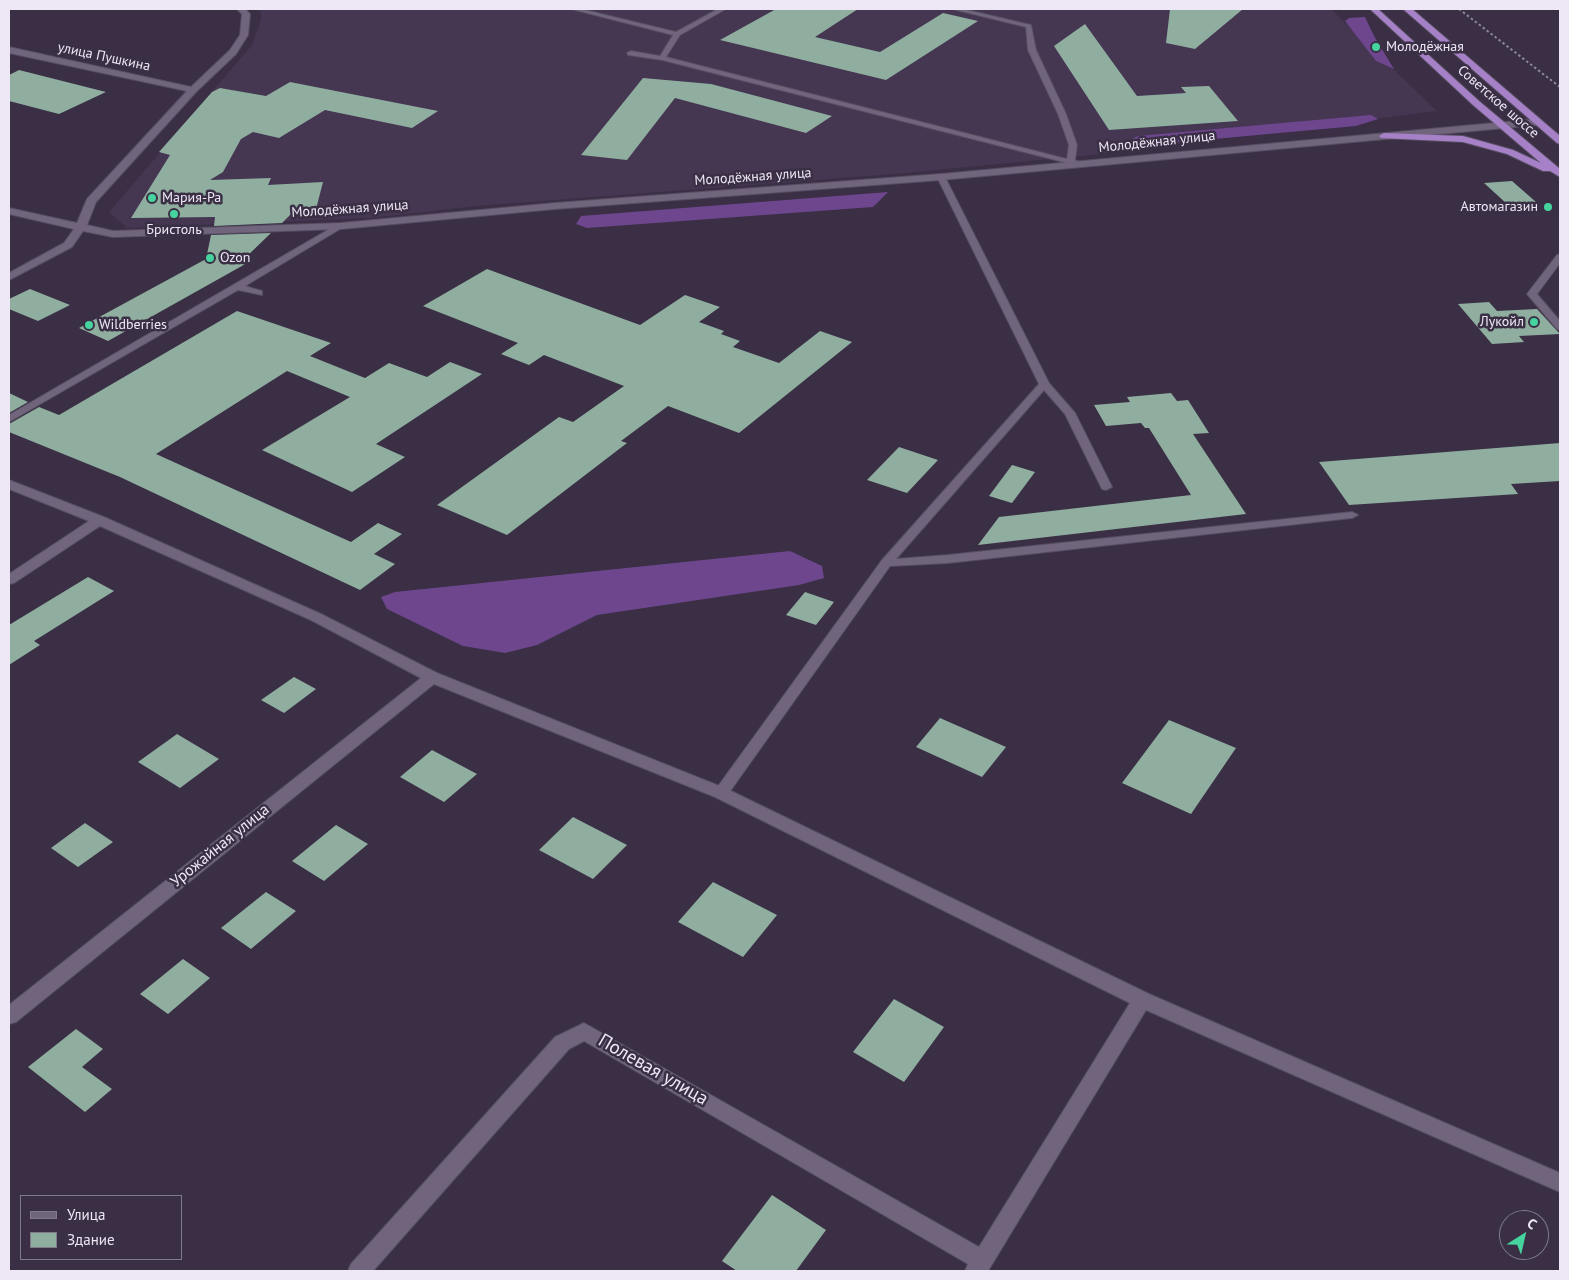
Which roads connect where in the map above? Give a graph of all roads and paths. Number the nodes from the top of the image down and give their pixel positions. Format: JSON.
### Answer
{"nodes":[{"id":1,"x":241,"y":9,"type":"edge"},
{"id":2,"x":574,"y":9,"type":"edge"},
{"id":3,"x":724,"y":9,"type":"edge"},
{"id":4,"x":956,"y":9,"type":"edge"},
{"id":5,"x":1374,"y":9,"type":"edge"},
{"id":6,"x":1407,"y":9,"type":"edge"},
{"id":7,"x":1460,"y":9,"type":"edge"},
{"id":8,"x":677,"y":34,"type":"junction"},
{"id":9,"x":9,"y":50,"type":"edge"},
{"id":10,"x":631,"y":53,"type":"dead end"},
{"id":11,"x":662,"y":58,"type":"junction"},
{"id":12,"x":1560,"y":87,"type":"edge"},
{"id":13,"x":193,"y":90,"type":"junction"},
{"id":14,"x":1538,"y":122,"type":"junction"},
{"id":15,"x":1502,"y":125,"type":"junction"},
{"id":16,"x":1384,"y":136,"type":"junction"},
{"id":17,"x":1560,"y":141,"type":"edge"},
{"id":18,"x":1075,"y":162,"type":"junction"},
{"id":19,"x":1560,"y":175,"type":"edge"},
{"id":20,"x":941,"y":177,"type":"junction"},
{"id":21,"x":9,"y":211,"type":"edge"},
{"id":22,"x":81,"y":226,"type":"junction"},
{"id":23,"x":341,"y":226,"type":"junction"},
{"id":24,"x":1560,"y":257,"type":"edge"},
{"id":25,"x":9,"y":277,"type":"edge"},
{"id":26,"x":236,"y":286,"type":"junction"},
{"id":27,"x":259,"y":293,"type":"dead end"},
{"id":28,"x":1560,"y":327,"type":"edge"},
{"id":29,"x":1044,"y":384,"type":"junction"},
{"id":30,"x":9,"y":418,"type":"edge"},
{"id":31,"x":9,"y":484,"type":"edge"},
{"id":32,"x":1106,"y":487,"type":"dead end"},
{"id":33,"x":1352,"y":515,"type":"dead end"},
{"id":34,"x":99,"y":520,"type":"junction"},
{"id":35,"x":886,"y":563,"type":"junction"},
{"id":36,"x":9,"y":580,"type":"edge"},
{"id":37,"x":432,"y":677,"type":"junction"},
{"id":38,"x":721,"y":793,"type":"junction"},
{"id":39,"x":1142,"y":1000,"type":"junction"},
{"id":40,"x":9,"y":1016,"type":"edge"},
{"id":41,"x":1560,"y":1183,"type":"edge"},
{"id":42,"x":979,"y":1266,"type":"edge"},
{"id":43,"x":358,"y":1271,"type":"edge"}],
"edges":[{"from":1,"to":13,"type":"street"},
{"from":2,"to":8,"type":"lane"},
{"from":3,"to":8,"type":"lane"},
{"from":4,"to":18,"type":"lane"},
{"from":5,"to":15,"type":"highway","name":"Советское шоссе"},
{"from":6,"to":14,"type":"highway","name":"Советское шоссе"},
{"from":7,"to":12,"type":"path"},
{"from":8,"to":11,"type":"lane"},
{"from":9,"to":13,"type":"street","name":"улица Пушкина"},
{"from":10,"to":11,"type":"lane"},
{"from":11,"to":18,"type":"lane"},
{"from":13,"to":22,"type":"street"},
{"from":14,"to":15,"type":"street","name":"Молодёжная улица"},
{"from":14,"to":17,"type":"highway","name":"Советское шоссе"},
{"from":15,"to":16,"type":"street","name":"Молодёжная улица"},
{"from":15,"to":19,"type":"highway","name":"Советское шоссе"},
{"from":16,"to":18,"type":"street","name":"Молодёжная улица"},
{"from":16,"to":19,"type":"highway"},
{"from":18,"to":20,"type":"street","name":"Молодёжная улица"},
{"from":20,"to":23,"type":"street","name":"Молодёжная улица"},
{"from":20,"to":29,"type":"lane"},
{"from":21,"to":22,"type":"street","name":"Молодёжная улица"},
{"from":22,"to":23,"type":"street","name":"Молодёжная улица"},
{"from":22,"to":25,"type":"street"},
{"from":23,"to":26,"type":"lane"},
{"from":24,"to":28,"type":"lane"},
{"from":26,"to":27,"type":"lane"},
{"from":26,"to":30,"type":"lane"},
{"from":29,"to":32,"type":"lane"},
{"from":29,"to":35,"type":"lane"},
{"from":31,"to":34,"type":"street"},
{"from":33,"to":35,"type":"lane"},
{"from":34,"to":36,"type":"street"},
{"from":34,"to":37,"type":"street"},
{"from":35,"to":38,"type":"lane"},
{"from":37,"to":38,"type":"street"},
{"from":37,"to":40,"type":"street","name":"Урожайная улица"},
{"from":38,"to":39,"type":"street"},
{"from":39,"to":41,"type":"street"},
{"from":39,"to":42,"type":"street"},
{"from":42,"to":43,"type":"street","name":"Полевая улица"}]}
